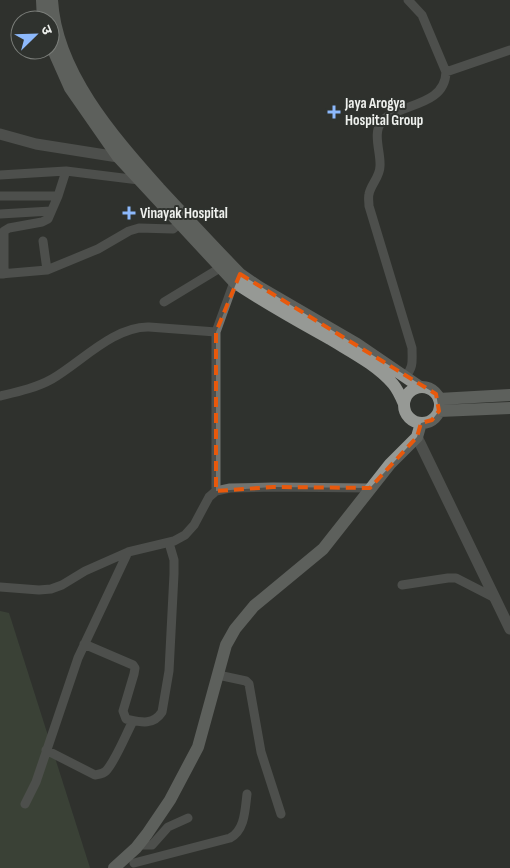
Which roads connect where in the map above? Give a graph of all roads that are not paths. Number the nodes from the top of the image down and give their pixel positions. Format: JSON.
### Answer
{"nodes":[{"id":1,"x":52,"y":0,"type":"edge"},
{"id":2,"x":408,"y":0,"type":"edge"},
{"id":3,"x":510,"y":50,"type":"edge"},
{"id":4,"x":58,"y":60,"type":"edge"},
{"id":5,"x":446,"y":72,"type":"junction"},
{"id":6,"x":0,"y":134,"type":"edge"},
{"id":7,"x":121,"y":154,"type":"junction"},
{"id":8,"x":66,"y":171,"type":"junction"},
{"id":9,"x":0,"y":175,"type":"edge"},
{"id":10,"x":139,"y":180,"type":"junction"},
{"id":11,"x":0,"y":196,"type":"edge"},
{"id":12,"x":58,"y":196,"type":"junction"},
{"id":13,"x":51,"y":211,"type":"junction"},
{"id":14,"x":0,"y":214,"type":"edge"},
{"id":15,"x":179,"y":224,"type":"junction"},
{"id":16,"x":43,"y":241,"type":"dead end"},
{"id":17,"x":220,"y":268,"type":"junction"},
{"id":18,"x":47,"y":270,"type":"junction"},
{"id":19,"x":2,"y":274,"type":"edge"},
{"id":20,"x":237,"y":278,"type":"junction"},
{"id":21,"x":164,"y":302,"type":"dead end"},
{"id":22,"x":216,"y":332,"type":"junction"},
{"id":23,"x":405,"y":377,"type":"junction"},
{"id":24,"x":420,"y":387,"type":"junction"},
{"id":25,"x":510,"y":395,"type":"edge"},
{"id":26,"x":0,"y":396,"type":"edge"},
{"id":27,"x":404,"y":404,"type":"junction"},
{"id":28,"x":439,"y":405,"type":"junction"},
{"id":29,"x":510,"y":408,"type":"edge"},
{"id":30,"x":421,"y":423,"type":"junction"},
{"id":31,"x":416,"y":437,"type":"junction"},
{"id":32,"x":370,"y":488,"type":"junction"},
{"id":33,"x":216,"y":491,"type":"junction"},
{"id":34,"x":169,"y":543,"type":"junction"},
{"id":35,"x":128,"y":552,"type":"junction"},
{"id":36,"x":402,"y":585,"type":"dead end"},
{"id":37,"x":0,"y":587,"type":"edge"},
{"id":38,"x":495,"y":598,"type":"junction"},
{"id":39,"x":510,"y":629,"type":"edge"},
{"id":40,"x":84,"y":644,"type":"junction"},
{"id":41,"x":218,"y":676,"type":"junction"},
{"id":42,"x":133,"y":721,"type":"junction"},
{"id":43,"x":46,"y":750,"type":"junction"},
{"id":44,"x":248,"y":794,"type":"dead end"},
{"id":45,"x":25,"y":804,"type":"dead end"},
{"id":46,"x":281,"y":814,"type":"dead end"},
{"id":47,"x":188,"y":818,"type":"dead end"},
{"id":48,"x":137,"y":846,"type":"junction"},
{"id":49,"x":134,"y":865,"type":"edge"},
{"id":50,"x":114,"y":868,"type":"edge"}],
"edges":[{"from":1,"to":7,"type":"main road"},
{"from":2,"to":5,"type":"street"},
{"from":3,"to":5,"type":"street"},
{"from":4,"to":7,"type":"main road"},
{"from":5,"to":23,"type":"street"},
{"from":6,"to":7,"type":"street"},
{"from":7,"to":10,"type":"main road"},
{"from":7,"to":20,"type":"main road"},
{"from":8,"to":9,"type":"street"},
{"from":8,"to":10,"type":"street"},
{"from":8,"to":12,"type":"street"},
{"from":10,"to":15,"type":"main road"},
{"from":11,"to":12,"type":"street"},
{"from":12,"to":13,"type":"street"},
{"from":13,"to":14,"type":"street"},
{"from":13,"to":19,"type":"street"},
{"from":15,"to":17,"type":"main road"},
{"from":15,"to":18,"type":"street"},
{"from":16,"to":18,"type":"street"},
{"from":17,"to":20,"type":"main road"},
{"from":17,"to":21,"type":"street"},
{"from":18,"to":19,"type":"street"},
{"from":20,"to":22,"type":"street"},
{"from":20,"to":23,"type":"main road"},
{"from":20,"to":27,"type":"main road"},
{"from":22,"to":26,"type":"street"},
{"from":22,"to":33,"type":"street"},
{"from":23,"to":24,"type":"main road"},
{"from":24,"to":27,"type":"main road"},
{"from":24,"to":28,"type":"main road"},
{"from":25,"to":28,"type":"main road"},
{"from":27,"to":30,"type":"main road"},
{"from":28,"to":29,"type":"main road"},
{"from":28,"to":30,"type":"main road"},
{"from":30,"to":31,"type":"main road"},
{"from":31,"to":32,"type":"main road"},
{"from":31,"to":38,"type":"street"},
{"from":32,"to":33,"type":"street"},
{"from":32,"to":41,"type":"main road"},
{"from":33,"to":34,"type":"street"},
{"from":34,"to":35,"type":"street"},
{"from":34,"to":42,"type":"street"},
{"from":35,"to":37,"type":"street"},
{"from":35,"to":40,"type":"street"},
{"from":36,"to":38,"type":"street"},
{"from":38,"to":39,"type":"street"},
{"from":40,"to":42,"type":"street"},
{"from":40,"to":43,"type":"street"},
{"from":41,"to":46,"type":"street"},
{"from":41,"to":48,"type":"main road"},
{"from":42,"to":43,"type":"street"},
{"from":43,"to":45,"type":"street"},
{"from":44,"to":49,"type":"street"},
{"from":47,"to":48,"type":"street"},
{"from":48,"to":49,"type":"street"},
{"from":48,"to":50,"type":"main road"}]}
